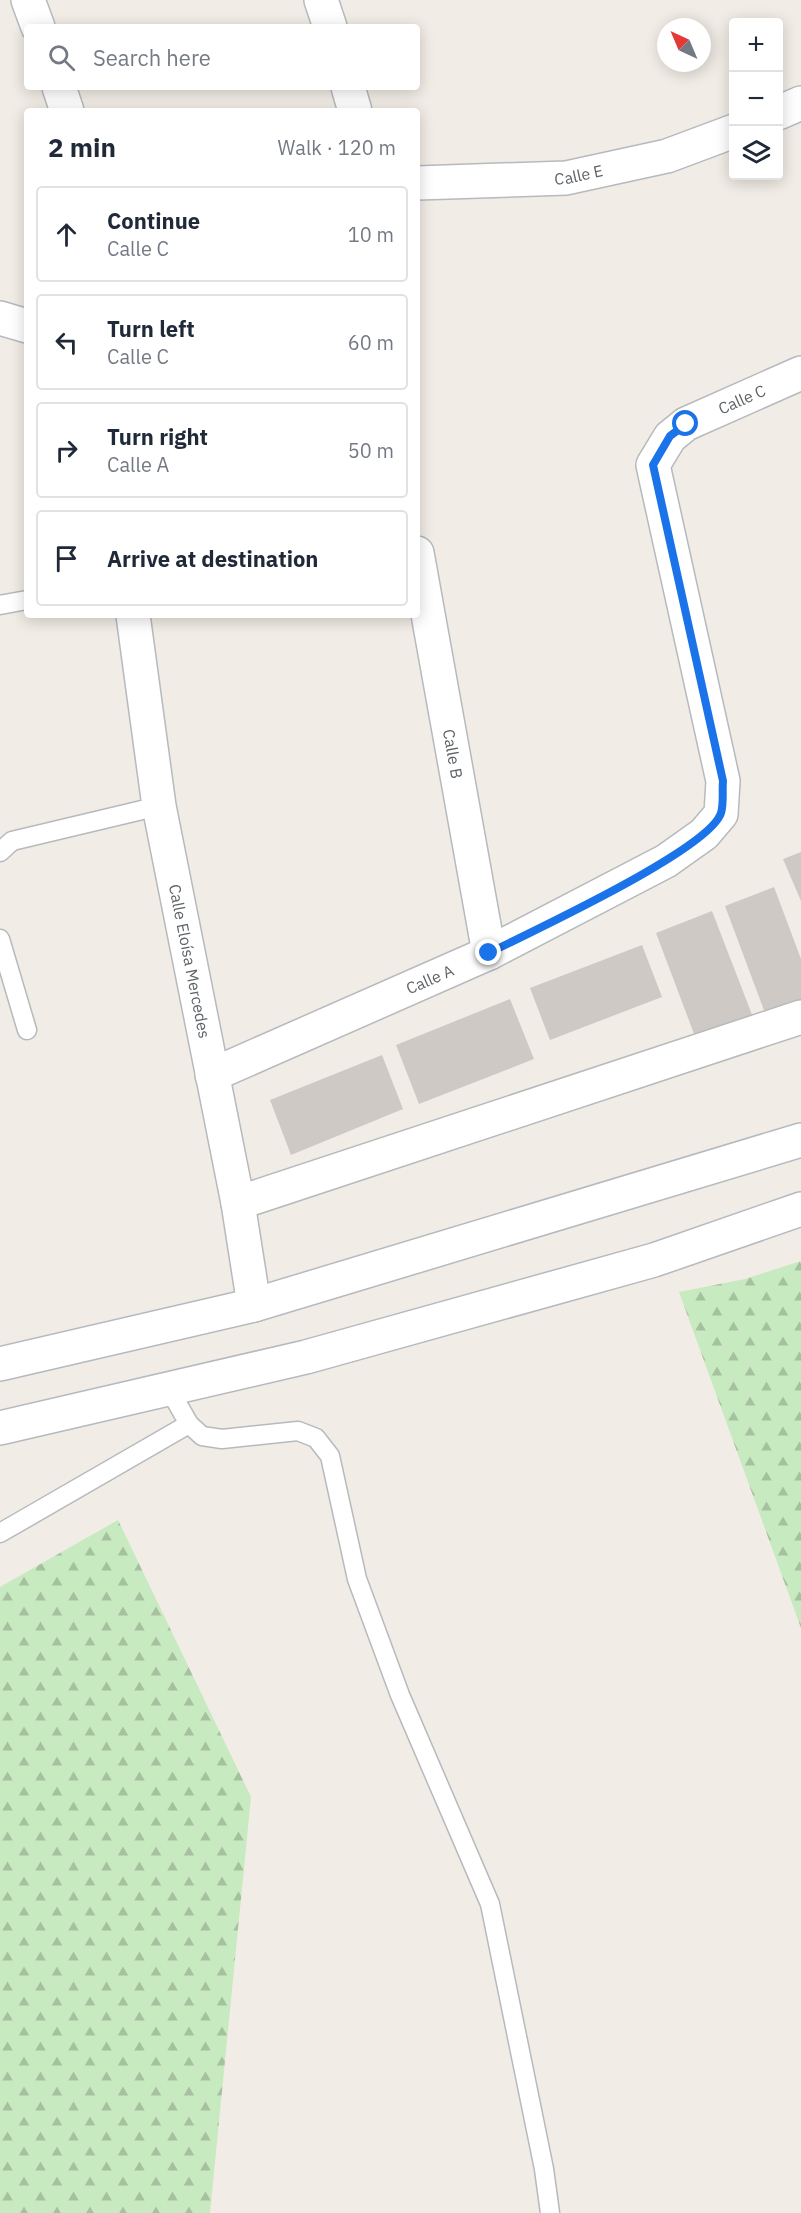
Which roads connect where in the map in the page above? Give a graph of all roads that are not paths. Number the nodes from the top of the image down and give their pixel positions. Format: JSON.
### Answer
{"nodes":[{"id":1,"x":28,"y":0,"type":"edge"},
{"id":2,"x":321,"y":0,"type":"edge"},
{"id":3,"x":37,"y":24,"type":"edge"},
{"id":4,"x":329,"y":24,"type":"edge"},
{"id":5,"x":60,"y":90,"type":"edge"},
{"id":6,"x":349,"y":90,"type":"edge"},
{"id":7,"x":801,"y":103,"type":"edge"},
{"id":8,"x":66,"y":108,"type":"edge"},
{"id":9,"x":354,"y":108,"type":"edge"},
{"id":10,"x":783,"y":112,"type":"edge"},
{"id":11,"x":729,"y":133,"type":"edge"},
{"id":12,"x":420,"y":183,"type":"edge"},
{"id":13,"x":0,"y":318,"type":"edge"},
{"id":14,"x":24,"y":325,"type":"edge"},
{"id":15,"x":801,"y":373,"type":"edge"},
{"id":16,"x":420,"y":570,"type":"edge"},
{"id":17,"x":24,"y":601,"type":"edge"},
{"id":18,"x":0,"y":605,"type":"edge"},
{"id":19,"x":133,"y":618,"type":"edge"},
{"id":20,"x":159,"y":806,"type":"junction"},
{"id":21,"x":704,"y":834,"type":"joint"},
{"id":22,"x":0,"y":852,"type":"edge"},
{"id":23,"x":0,"y":939,"type":"edge"},
{"id":24,"x":489,"y":953,"type":"junction"},
{"id":25,"x":801,"y":1017,"type":"edge"},
{"id":26,"x":27,"y":1030,"type":"dead end"},
{"id":27,"x":212,"y":1075,"type":"junction"},
{"id":28,"x":801,"y":1140,"type":"edge"},
{"id":29,"x":238,"y":1203,"type":"junction"},
{"id":30,"x":801,"y":1209,"type":"edge"},
{"id":31,"x":254,"y":1305,"type":"junction"},
{"id":32,"x":0,"y":1364,"type":"edge"},
{"id":33,"x":169,"y":1389,"type":"junction"},
{"id":34,"x":189,"y":1425,"type":"junction"},
{"id":35,"x":0,"y":1428,"type":"edge"},
{"id":36,"x":0,"y":1533,"type":"edge"},
{"id":37,"x":550,"y":2213,"type":"edge"}],
"edges":[{"from":1,"to":3,"type":"street"},
{"from":2,"to":4,"type":"street"},
{"from":5,"to":8,"type":"street"},
{"from":6,"to":9,"type":"street"},
{"from":7,"to":10,"type":"street"},
{"from":11,"to":12,"type":"street","name":"Calle E"},
{"from":13,"to":14,"type":"street"},
{"from":15,"to":21,"type":"street","name":"Calle C"},
{"from":16,"to":24,"type":"street","name":"Calle B"},
{"from":17,"to":18,"type":"lane"},
{"from":19,"to":20,"type":"street","name":"Calle Eloísa Mercedes"},
{"from":20,"to":22,"type":"lane"},
{"from":20,"to":27,"type":"street","name":"Calle Eloísa Mercedes"},
{"from":21,"to":24,"type":"street","name":"Calle A"},
{"from":23,"to":26,"type":"lane"},
{"from":24,"to":27,"type":"street","name":"Calle A"},
{"from":25,"to":29,"type":"street"},
{"from":27,"to":29,"type":"street","name":"Calle Eloísa Mercedes"},
{"from":28,"to":31,"type":"street"},
{"from":29,"to":31,"type":"street","name":"Calle Eloísa Mercedes"},
{"from":30,"to":33,"type":"street"},
{"from":31,"to":32,"type":"street"},
{"from":33,"to":34,"type":"lane"},
{"from":33,"to":35,"type":"street"},
{"from":34,"to":36,"type":"lane"},
{"from":34,"to":37,"type":"lane"}]}
